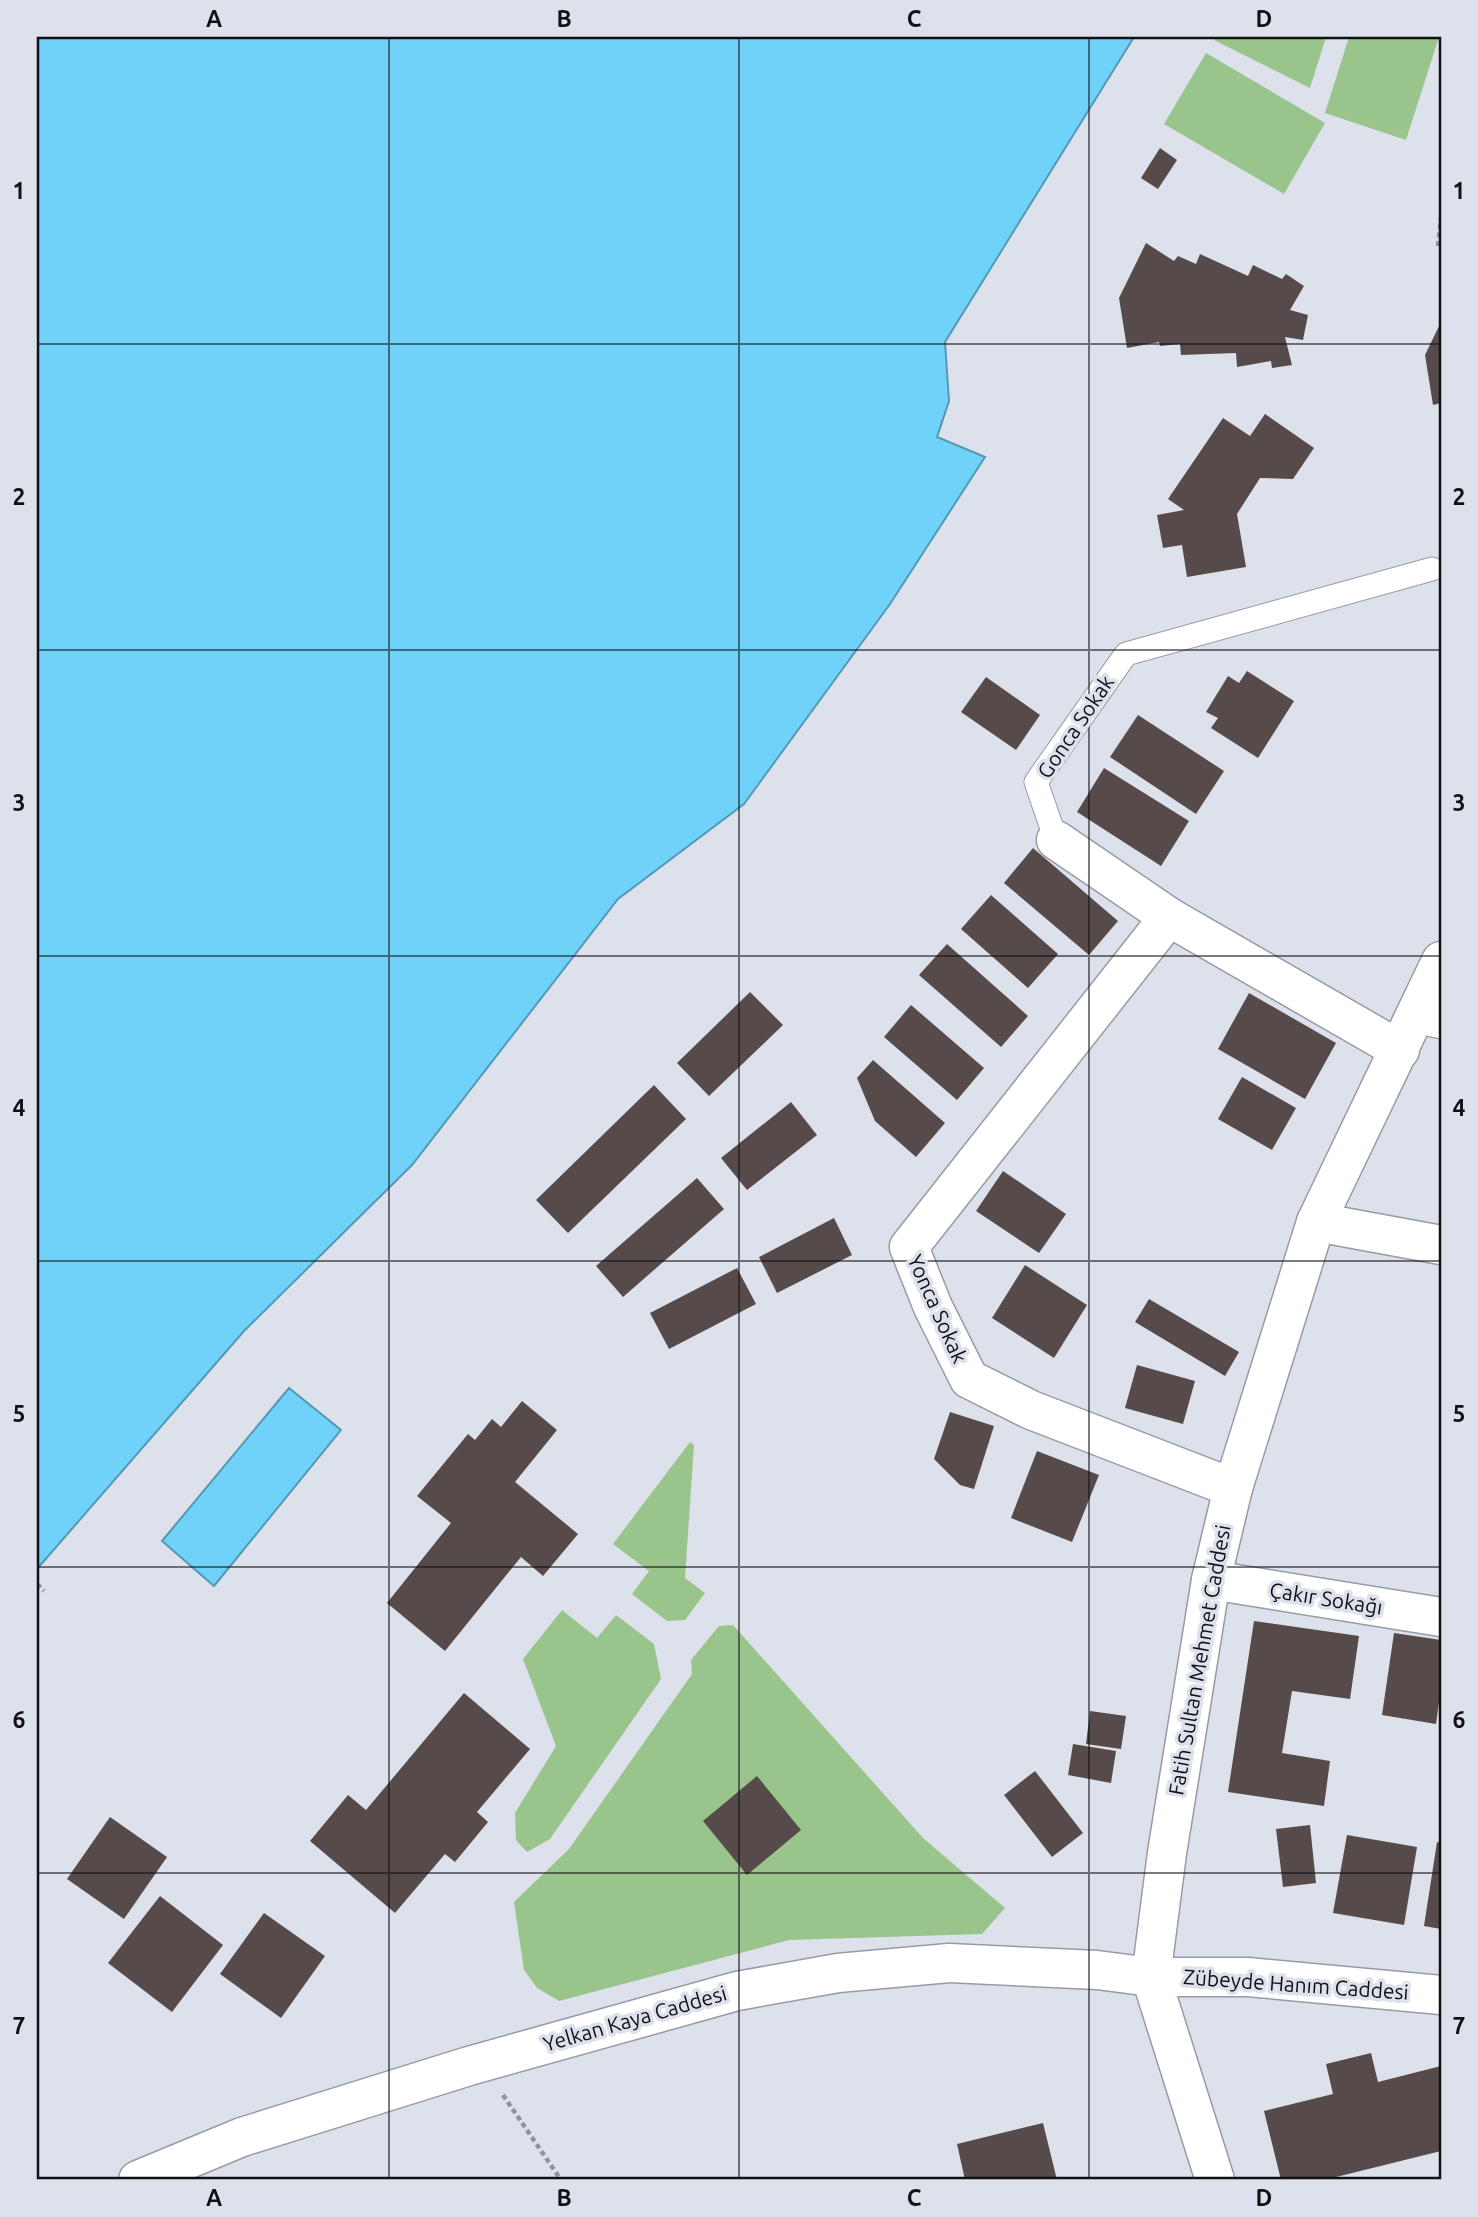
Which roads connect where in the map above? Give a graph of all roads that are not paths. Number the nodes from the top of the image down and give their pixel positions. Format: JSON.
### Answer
{"nodes":[{"id":1,"x":1432,"y":569,"type":"dead end"},
{"id":2,"x":1056,"y":840,"type":"joint"},
{"id":3,"x":1169,"y":917,"type":"junction"},
{"id":4,"x":1441,"y":961,"type":"edge"},
{"id":5,"x":1429,"y":1016,"type":"edge"},
{"id":6,"x":1400,"y":1050,"type":"junction"},
{"id":7,"x":1316,"y":1222,"type":"junction"},
{"id":8,"x":1441,"y":1245,"type":"edge"},
{"id":9,"x":1233,"y":1488,"type":"junction"},
{"id":10,"x":1211,"y":1580,"type":"junction"},
{"id":11,"x":1441,"y":1618,"type":"edge"},
{"id":12,"x":1151,"y":1977,"type":"junction"},
{"id":13,"x":1441,"y":1996,"type":"edge"},
{"id":14,"x":138,"y":2180,"type":"edge"},
{"id":15,"x":1215,"y":2180,"type":"edge"}],
"edges":[{"from":1,"to":2,"type":"lane","name":"Gonca Sokak"},
{"from":2,"to":3,"type":"street","name":"Gonca Sokak"},
{"from":3,"to":6,"type":"street","name":"Gonca Sokak"},
{"from":3,"to":9,"type":"street","name":"Yonca Sokak"},
{"from":4,"to":5,"type":"street","name":"Fatih Sultan Mehmet Caddesi"},
{"from":5,"to":6,"type":"street","name":"Fatih Sultan Mehmet Caddesi"},
{"from":6,"to":7,"type":"street","name":"Fatih Sultan Mehmet Caddesi"},
{"from":7,"to":8,"type":"street"},
{"from":7,"to":9,"type":"street","name":"Fatih Sultan Mehmet Caddesi"},
{"from":9,"to":10,"type":"street","name":"Fatih Sultan Mehmet Caddesi"},
{"from":10,"to":11,"type":"street","name":"Çakır Sokağı"},
{"from":10,"to":12,"type":"street","name":"Fatih Sultan Mehmet Caddesi"},
{"from":12,"to":13,"type":"street","name":"Zübeyde Hanım Caddesi"},
{"from":12,"to":14,"type":"street","name":"Yelkan Kaya Caddesi"},
{"from":12,"to":15,"type":"street","name":"Fatih Sultan Mehmet Caddesi"}]}
